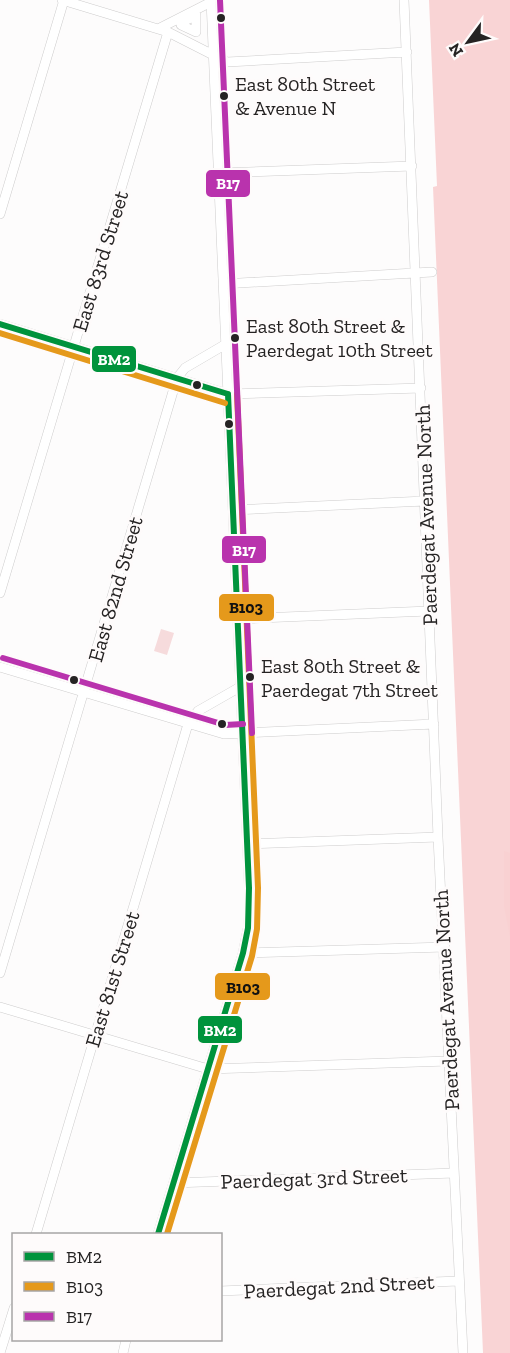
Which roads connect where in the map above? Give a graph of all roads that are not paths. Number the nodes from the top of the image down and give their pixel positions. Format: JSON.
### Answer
{"nodes":[{"id":1,"x":63,"y":0,"type":"edge"},
{"id":2,"x":404,"y":0,"type":"edge"},
{"id":3,"x":211,"y":1,"type":"edge"},
{"id":4,"x":158,"y":29,"type":"junction"},
{"id":5,"x":168,"y":32,"type":"junction"},
{"id":6,"x":407,"y":52,"type":"junction"},
{"id":7,"x":213,"y":54,"type":"junction"},
{"id":8,"x":411,"y":166,"type":"junction"},
{"id":9,"x":218,"y":173,"type":"junction"},
{"id":10,"x":0,"y":214,"type":"edge"},
{"id":11,"x":416,"y":272,"type":"junction"},
{"id":12,"x":432,"y":272,"type":"dead end"},
{"id":13,"x":223,"y":284,"type":"junction"},
{"id":14,"x":0,"y":324,"type":"edge"},
{"id":15,"x":226,"y":344,"type":"junction"},
{"id":16,"x":74,"y":346,"type":"junction"},
{"id":17,"x":177,"y":378,"type":"junction"},
{"id":18,"x":421,"y":388,"type":"junction"},
{"id":19,"x":228,"y":394,"type":"junction"},
{"id":20,"x":425,"y":501,"type":"junction"},
{"id":21,"x":233,"y":510,"type":"junction"},
{"id":22,"x":0,"y":593,"type":"edge"},
{"id":23,"x":429,"y":611,"type":"junction"},
{"id":24,"x":238,"y":620,"type":"junction"},
{"id":25,"x":0,"y":667,"type":"edge"},
{"id":26,"x":240,"y":687,"type":"junction"},
{"id":27,"x":84,"y":692,"type":"junction"},
{"id":28,"x":188,"y":724,"type":"junction"},
{"id":29,"x":434,"y":724,"type":"junction"},
{"id":30,"x":243,"y":733,"type":"junction"},
{"id":31,"x":438,"y":837,"type":"junction"},
{"id":32,"x":247,"y":844,"type":"junction"},
{"id":33,"x":444,"y":947,"type":"junction"},
{"id":34,"x":243,"y":953,"type":"junction"},
{"id":35,"x":0,"y":973,"type":"edge"},
{"id":36,"x":0,"y":1007,"type":"edge"},
{"id":37,"x":95,"y":1036,"type":"junction"},
{"id":38,"x":448,"y":1061,"type":"junction"},
{"id":39,"x":208,"y":1069,"type":"junction"},
{"id":40,"x":454,"y":1173,"type":"junction"},
{"id":41,"x":174,"y":1184,"type":"junction"},
{"id":42,"x":36,"y":1233,"type":"edge"},
{"id":43,"x":158,"y":1233,"type":"edge"},
{"id":44,"x":458,"y":1281,"type":"junction"},
{"id":45,"x":222,"y":1292,"type":"edge"},
{"id":46,"x":12,"y":1316,"type":"edge"},
{"id":47,"x":3,"y":1351,"type":"edge"},
{"id":48,"x":463,"y":1353,"type":"edge"}],
"edges":[{"from":1,"to":4,"type":"street"},
{"from":1,"to":10,"type":"street"},
{"from":2,"to":6,"type":"street","name":"Paerdegat Avenue North"},
{"from":3,"to":4,"type":"street"},
{"from":3,"to":7,"type":"street"},
{"from":4,"to":5,"type":"street"},
{"from":5,"to":7,"type":"street"},
{"from":5,"to":16,"type":"street","name":"East 83rd Street"},
{"from":6,"to":7,"type":"street"},
{"from":6,"to":8,"type":"street","name":"Paerdegat Avenue North"},
{"from":7,"to":9,"type":"street"},
{"from":8,"to":9,"type":"street"},
{"from":8,"to":11,"type":"street","name":"Paerdegat Avenue North"},
{"from":9,"to":13,"type":"street"},
{"from":11,"to":12,"type":"street"},
{"from":11,"to":13,"type":"street"},
{"from":11,"to":18,"type":"street","name":"Paerdegat Avenue North"},
{"from":13,"to":15,"type":"street"},
{"from":14,"to":16,"type":"street"},
{"from":15,"to":17,"type":"street"},
{"from":15,"to":19,"type":"street"},
{"from":16,"to":17,"type":"street"},
{"from":16,"to":22,"type":"street","name":"East 83rd Street"},
{"from":17,"to":19,"type":"street"},
{"from":17,"to":27,"type":"street","name":"East 82nd Street"},
{"from":18,"to":19,"type":"street"},
{"from":18,"to":20,"type":"street","name":"Paerdegat Avenue North"},
{"from":19,"to":21,"type":"street"},
{"from":20,"to":21,"type":"street"},
{"from":20,"to":23,"type":"street","name":"Paerdegat Avenue North"},
{"from":21,"to":24,"type":"street"},
{"from":23,"to":24,"type":"street"},
{"from":23,"to":29,"type":"street","name":"Paerdegat Avenue North"},
{"from":24,"to":26,"type":"street"},
{"from":25,"to":27,"type":"street"},
{"from":26,"to":28,"type":"street"},
{"from":26,"to":30,"type":"street"},
{"from":27,"to":28,"type":"street"},
{"from":27,"to":35,"type":"street","name":"East 82nd Street"},
{"from":28,"to":30,"type":"street"},
{"from":28,"to":37,"type":"street","name":"East 81st Street"},
{"from":29,"to":30,"type":"street"},
{"from":29,"to":31,"type":"street","name":"Paerdegat Avenue North"},
{"from":30,"to":32,"type":"street"},
{"from":31,"to":32,"type":"street"},
{"from":31,"to":33,"type":"street","name":"Paerdegat Avenue North"},
{"from":32,"to":34,"type":"street"},
{"from":33,"to":34,"type":"street"},
{"from":33,"to":38,"type":"street","name":"Paerdegat Avenue North"},
{"from":34,"to":39,"type":"street"},
{"from":36,"to":37,"type":"street"},
{"from":37,"to":39,"type":"street"},
{"from":37,"to":42,"type":"street","name":"East 81st Street"},
{"from":38,"to":39,"type":"street"},
{"from":38,"to":40,"type":"street","name":"Paerdegat Avenue North"},
{"from":39,"to":41,"type":"street"},
{"from":40,"to":41,"type":"street","name":"Paerdegat 3rd Street"},
{"from":40,"to":44,"type":"street","name":"Paerdegat Avenue North"},
{"from":41,"to":43,"type":"street"},
{"from":44,"to":45,"type":"street","name":"Paerdegat 2nd Street"},
{"from":44,"to":48,"type":"street","name":"Paerdegat Avenue North"},
{"from":46,"to":47,"type":"street"}]}
